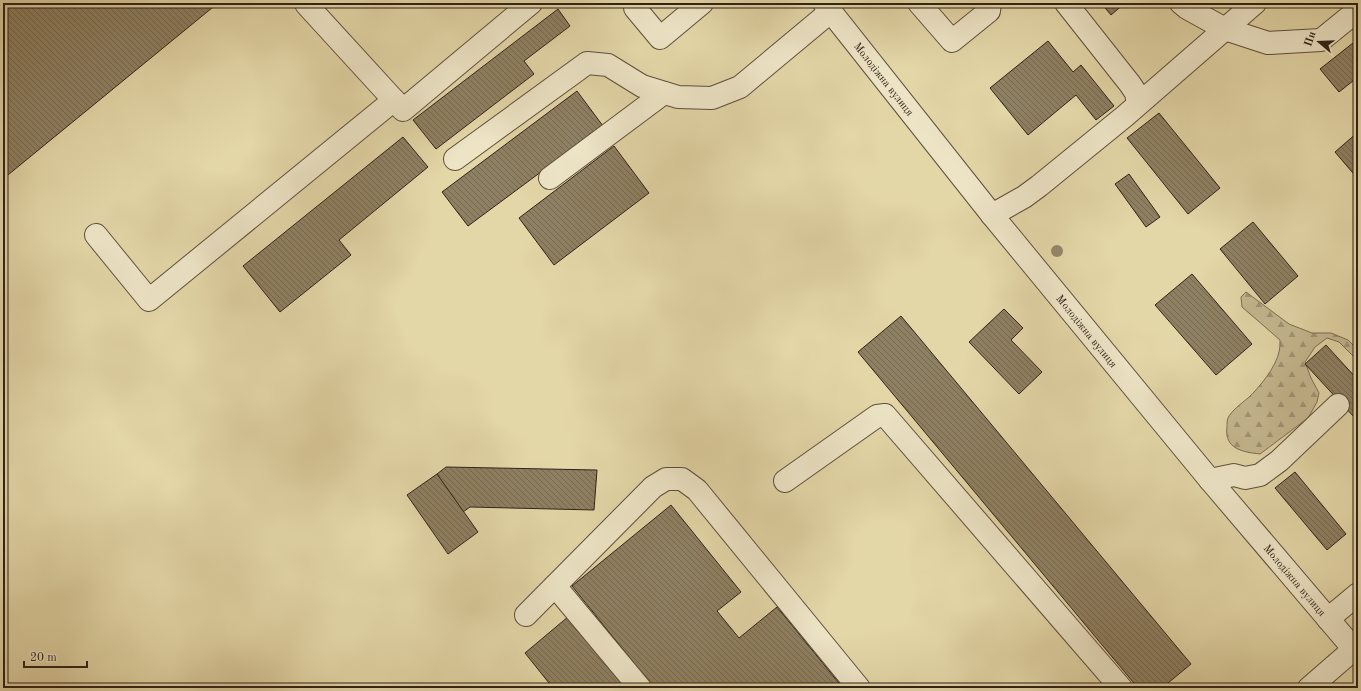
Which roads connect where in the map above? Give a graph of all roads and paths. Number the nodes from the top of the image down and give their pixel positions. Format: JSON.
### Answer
{"nodes":[{"id":1,"x":531,"y":3,"type":"edge"},
{"id":2,"x":702,"y":3,"type":"edge"},
{"id":3,"x":919,"y":3,"type":"edge"},
{"id":4,"x":990,"y":3,"type":"edge"},
{"id":5,"x":1066,"y":3,"type":"edge"},
{"id":6,"x":1181,"y":3,"type":"edge"},
{"id":7,"x":1255,"y":3,"type":"edge"},
{"id":8,"x":306,"y":4,"type":"edge"},
{"id":9,"x":827,"y":7,"type":"edge"},
{"id":10,"x":635,"y":8,"type":"dead end"},
{"id":11,"x":1358,"y":10,"type":"edge"},
{"id":12,"x":1225,"y":29,"type":"junction"},
{"id":13,"x":664,"y":93,"type":"junction"},
{"id":14,"x":394,"y":100,"type":"junction"},
{"id":15,"x":1138,"y":104,"type":"junction"},
{"id":16,"x":455,"y":159,"type":"dead end"},
{"id":17,"x":550,"y":178,"type":"dead end"},
{"id":18,"x":992,"y":215,"type":"junction"},
{"id":19,"x":96,"y":236,"type":"dead end"},
{"id":20,"x":1338,"y":405,"type":"dead end"},
{"id":21,"x":1210,"y":480,"type":"junction"},
{"id":22,"x":785,"y":481,"type":"dead end"},
{"id":23,"x":555,"y":586,"type":"junction"},
{"id":24,"x":1358,"y":594,"type":"edge"},
{"id":25,"x":526,"y":615,"type":"dead end"},
{"id":26,"x":1328,"y":619,"type":"junction"},
{"id":27,"x":1356,"y":651,"type":"edge"},
{"id":28,"x":640,"y":688,"type":"edge"},
{"id":29,"x":859,"y":688,"type":"edge"},
{"id":30,"x":1121,"y":688,"type":"edge"},
{"id":31,"x":1310,"y":688,"type":"edge"}],
"edges":[{"from":1,"to":14,"type":"street"},
{"from":2,"to":10,"type":"street"},
{"from":3,"to":4,"type":"street"},
{"from":5,"to":15,"type":"street"},
{"from":6,"to":12,"type":"street"},
{"from":7,"to":12,"type":"street"},
{"from":8,"to":14,"type":"street"},
{"from":9,"to":13,"type":"street"},
{"from":9,"to":18,"type":"street","name":"Молодіжна вулиця"},
{"from":11,"to":12,"type":"street"},
{"from":12,"to":15,"type":"street"},
{"from":13,"to":16,"type":"street"},
{"from":13,"to":17,"type":"street"},
{"from":14,"to":19,"type":"street"},
{"from":15,"to":18,"type":"street"},
{"from":18,"to":21,"type":"street","name":"Молодіжна вулиця"},
{"from":20,"to":21,"type":"street"},
{"from":21,"to":26,"type":"street","name":"Молодіжна вулиця"},
{"from":22,"to":30,"type":"street"},
{"from":23,"to":25,"type":"street"},
{"from":23,"to":28,"type":"street"},
{"from":23,"to":29,"type":"street"},
{"from":24,"to":26,"type":"street"},
{"from":26,"to":27,"type":"street","name":"Молодіжна вулиця"},
{"from":27,"to":31,"type":"street"}]}
